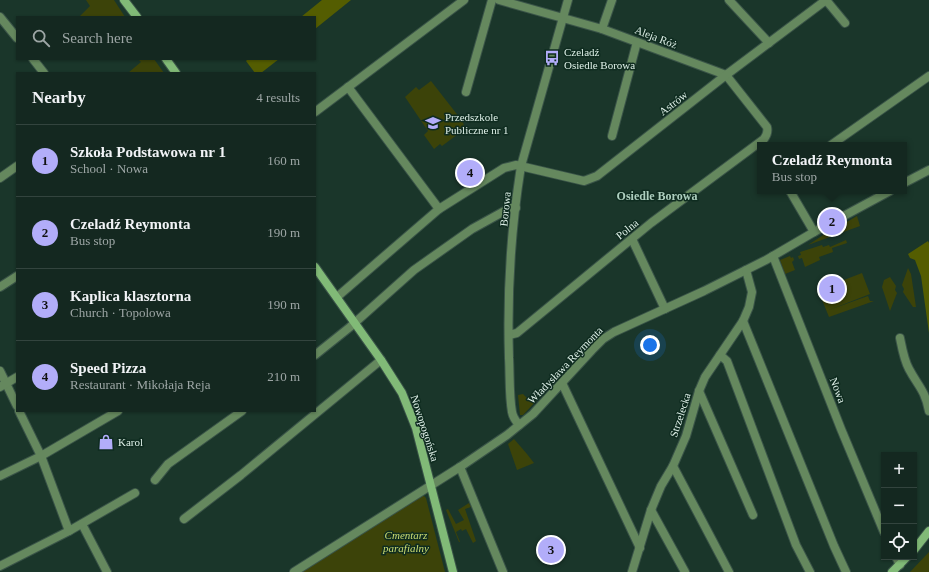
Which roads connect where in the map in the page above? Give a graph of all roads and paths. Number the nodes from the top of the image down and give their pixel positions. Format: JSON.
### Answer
{"nodes":[{"id":1,"x":124,"y":0,"type":"edge"},
{"id":2,"x":464,"y":0,"type":"edge"},
{"id":3,"x":492,"y":0,"type":"edge"},
{"id":4,"x":499,"y":0,"type":"edge"},
{"id":5,"x":568,"y":0,"type":"edge"},
{"id":6,"x":612,"y":0,"type":"edge"},
{"id":7,"x":729,"y":0,"type":"edge"},
{"id":8,"x":826,"y":0,"type":"edge"},
{"id":9,"x":135,"y":16,"type":"edge"},
{"id":10,"x":0,"y":17,"type":"edge"},
{"id":11,"x":564,"y":17,"type":"junction"},
{"id":12,"x":845,"y":24,"type":"dead end"},
{"id":13,"x":602,"y":28,"type":"junction"},
{"id":14,"x":16,"y":37,"type":"edge"},
{"id":15,"x":637,"y":42,"type":"junction"},
{"id":16,"x":769,"y":43,"type":"junction"},
{"id":17,"x":34,"y":60,"type":"edge"},
{"id":18,"x":167,"y":60,"type":"edge"},
{"id":19,"x":43,"y":72,"type":"edge"},
{"id":20,"x":175,"y":72,"type":"edge"},
{"id":21,"x":726,"y":75,"type":"junction"},
{"id":22,"x":929,"y":76,"type":"edge"},
{"id":23,"x":348,"y":87,"type":"junction"},
{"id":24,"x":466,"y":92,"type":"dead end"},
{"id":25,"x":316,"y":111,"type":"edge"},
{"id":26,"x":612,"y":136,"type":"dead end"},
{"id":27,"x":763,"y":142,"type":"edge"},
{"id":28,"x":834,"y":142,"type":"edge"},
{"id":29,"x":757,"y":147,"type":"edge"},
{"id":30,"x":521,"y":166,"type":"junction"},
{"id":31,"x":16,"y":167,"type":"edge"},
{"id":32,"x":929,"y":170,"type":"edge"},
{"id":33,"x":0,"y":178,"type":"edge"},
{"id":34,"x":907,"y":181,"type":"edge"},
{"id":35,"x":792,"y":194,"type":"edge"},
{"id":36,"x":884,"y":194,"type":"edge"},
{"id":37,"x":516,"y":208,"type":"junction"},
{"id":38,"x":439,"y":209,"type":"junction"},
{"id":39,"x":814,"y":232,"type":"junction"},
{"id":40,"x":632,"y":239,"type":"junction"},
{"id":41,"x":774,"y":256,"type":"junction"},
{"id":42,"x":316,"y":268,"type":"edge"},
{"id":43,"x":746,"y":270,"type":"junction"},
{"id":44,"x":16,"y":277,"type":"edge"},
{"id":45,"x":0,"y":287,"type":"edge"},
{"id":46,"x":337,"y":297,"type":"junction"},
{"id":47,"x":665,"y":309,"type":"junction"},
{"id":48,"x":743,"y":320,"type":"junction"},
{"id":49,"x":355,"y":323,"type":"junction"},
{"id":50,"x":508,"y":335,"type":"junction"},
{"id":51,"x":900,"y":338,"type":"dead end"},
{"id":52,"x":316,"y":354,"type":"edge"},
{"id":53,"x":720,"y":354,"type":"junction"},
{"id":54,"x":382,"y":360,"type":"junction"},
{"id":55,"x":0,"y":371,"type":"edge"},
{"id":56,"x":16,"y":378,"type":"edge"},
{"id":57,"x":562,"y":383,"type":"junction"},
{"id":58,"x":3,"y":385,"type":"edge"},
{"id":59,"x":699,"y":391,"type":"junction"},
{"id":60,"x":16,"y":404,"type":"edge"},
{"id":61,"x":929,"y":411,"type":"edge"},
{"id":62,"x":19,"y":412,"type":"edge"},
{"id":63,"x":116,"y":412,"type":"edge"},
{"id":64,"x":241,"y":412,"type":"edge"},
{"id":65,"x":520,"y":425,"type":"junction"},
{"id":66,"x":41,"y":456,"type":"junction"},
{"id":67,"x":673,"y":466,"type":"junction"},
{"id":68,"x":460,"y":467,"type":"junction"},
{"id":69,"x":0,"y":476,"type":"edge"},
{"id":70,"x":155,"y":480,"type":"dead end"},
{"id":71,"x":431,"y":485,"type":"junction"},
{"id":72,"x":135,"y":493,"type":"dead end"},
{"id":73,"x":651,"y":510,"type":"junction"},
{"id":74,"x":753,"y":515,"type":"dead end"},
{"id":75,"x":184,"y":519,"type":"dead end"},
{"id":76,"x":82,"y":524,"type":"junction"},
{"id":77,"x":881,"y":525,"type":"edge"},
{"id":78,"x":70,"y":531,"type":"junction"},
{"id":79,"x":929,"y":531,"type":"edge"},
{"id":80,"x":917,"y":546,"type":"edge"},
{"id":81,"x":640,"y":548,"type":"junction"},
{"id":82,"x":898,"y":560,"type":"edge"},
{"id":83,"x":904,"y":560,"type":"edge"},
{"id":84,"x":900,"y":565,"type":"junction"},
{"id":85,"x":0,"y":566,"type":"edge"},
{"id":86,"x":107,"y":572,"type":"edge"},
{"id":87,"x":294,"y":572,"type":"edge"},
{"id":88,"x":453,"y":572,"type":"edge"},
{"id":89,"x":503,"y":572,"type":"edge"},
{"id":90,"x":632,"y":572,"type":"edge"},
{"id":91,"x":685,"y":572,"type":"edge"},
{"id":92,"x":728,"y":572,"type":"edge"},
{"id":93,"x":810,"y":572,"type":"edge"},
{"id":94,"x":846,"y":572,"type":"edge"},
{"id":95,"x":892,"y":572,"type":"edge"}],
"edges":[{"from":1,"to":9,"type":"street"},
{"from":2,"to":23,"type":"street"},
{"from":3,"to":24,"type":"street"},
{"from":4,"to":11,"type":"street","name":"Aleja Róż"},
{"from":5,"to":11,"type":"street","name":"Borowa"},
{"from":6,"to":13,"type":"street"},
{"from":7,"to":16,"type":"street"},
{"from":8,"to":12,"type":"street"},
{"from":8,"to":16,"type":"street","name":"Astrów"},
{"from":10,"to":14,"type":"street"},
{"from":11,"to":13,"type":"street","name":"Aleja Róż"},
{"from":11,"to":30,"type":"street","name":"Borowa"},
{"from":13,"to":15,"type":"street","name":"Aleja Róż"},
{"from":15,"to":21,"type":"street","name":"Aleja Róż"},
{"from":15,"to":26,"type":"street"},
{"from":16,"to":21,"type":"street","name":"Astrów"},
{"from":17,"to":19,"type":"street"},
{"from":18,"to":20,"type":"street"},
{"from":21,"to":27,"type":"street"},
{"from":21,"to":30,"type":"street","name":"Astrów"},
{"from":22,"to":28,"type":"street"},
{"from":23,"to":25,"type":"street"},
{"from":23,"to":38,"type":"street"},
{"from":29,"to":40,"type":"street","name":"Polna"},
{"from":30,"to":37,"type":"street","name":"Borowa"},
{"from":30,"to":38,"type":"street"},
{"from":31,"to":33,"type":"street"},
{"from":32,"to":34,"type":"street"},
{"from":35,"to":39,"type":"street"},
{"from":36,"to":39,"type":"street","name":"Władysława Reymonta"},
{"from":37,"to":49,"type":"street"},
{"from":37,"to":50,"type":"street","name":"Borowa"},
{"from":38,"to":46,"type":"street"},
{"from":39,"to":41,"type":"street","name":"Władysława Reymonta"},
{"from":40,"to":47,"type":"street"},
{"from":40,"to":50,"type":"street","name":"Polna"},
{"from":41,"to":43,"type":"street","name":"Władysława Reymonta"},
{"from":41,"to":77,"type":"street","name":"Nowa"},
{"from":42,"to":46,"type":"street","name":"Nowopogońska"},
{"from":43,"to":47,"type":"street","name":"Władysława Reymonta"},
{"from":43,"to":48,"type":"street","name":"Strzelecka"},
{"from":44,"to":45,"type":"street"},
{"from":46,"to":49,"type":"street","name":"Nowopogońska"},
{"from":47,"to":57,"type":"street","name":"Władysława Reymonta"},
{"from":48,"to":53,"type":"street","name":"Strzelecka"},
{"from":48,"to":94,"type":"street"},
{"from":49,"to":52,"type":"street"},
{"from":49,"to":54,"type":"street","name":"Nowopogońska"},
{"from":50,"to":65,"type":"street","name":"Borowa"},
{"from":51,"to":61,"type":"street"},
{"from":53,"to":59,"type":"street","name":"Strzelecka"},
{"from":53,"to":93,"type":"street"},
{"from":54,"to":71,"type":"street","name":"Nowopogońska"},
{"from":54,"to":75,"type":"street"},
{"from":55,"to":58,"type":"street"},
{"from":56,"to":58,"type":"street"},
{"from":57,"to":65,"type":"street","name":"Władysława Reymonta"},
{"from":57,"to":81,"type":"street"},
{"from":58,"to":60,"type":"street"},
{"from":59,"to":67,"type":"street","name":"Strzelecka"},
{"from":59,"to":74,"type":"street"},
{"from":62,"to":66,"type":"street"},
{"from":63,"to":66,"type":"street"},
{"from":64,"to":70,"type":"street"},
{"from":65,"to":68,"type":"street","name":"Władysława Reymonta"},
{"from":66,"to":69,"type":"street"},
{"from":66,"to":78,"type":"street"},
{"from":67,"to":73,"type":"street","name":"Strzelecka"},
{"from":67,"to":92,"type":"street"},
{"from":68,"to":71,"type":"street","name":"Władysława Reymonta"},
{"from":68,"to":89,"type":"street"},
{"from":71,"to":87,"type":"street","name":"Władysława Reymonta"},
{"from":71,"to":88,"type":"street","name":"Nowopogońska"},
{"from":72,"to":76,"type":"street"},
{"from":73,"to":81,"type":"street","name":"Strzelecka"},
{"from":73,"to":91,"type":"street"},
{"from":76,"to":78,"type":"street"},
{"from":76,"to":86,"type":"street"},
{"from":78,"to":85,"type":"street"},
{"from":79,"to":80,"type":"street"},
{"from":81,"to":90,"type":"street","name":"Strzelecka"},
{"from":82,"to":84,"type":"street"},
{"from":83,"to":84,"type":"street"},
{"from":84,"to":95,"type":"street"}]}
